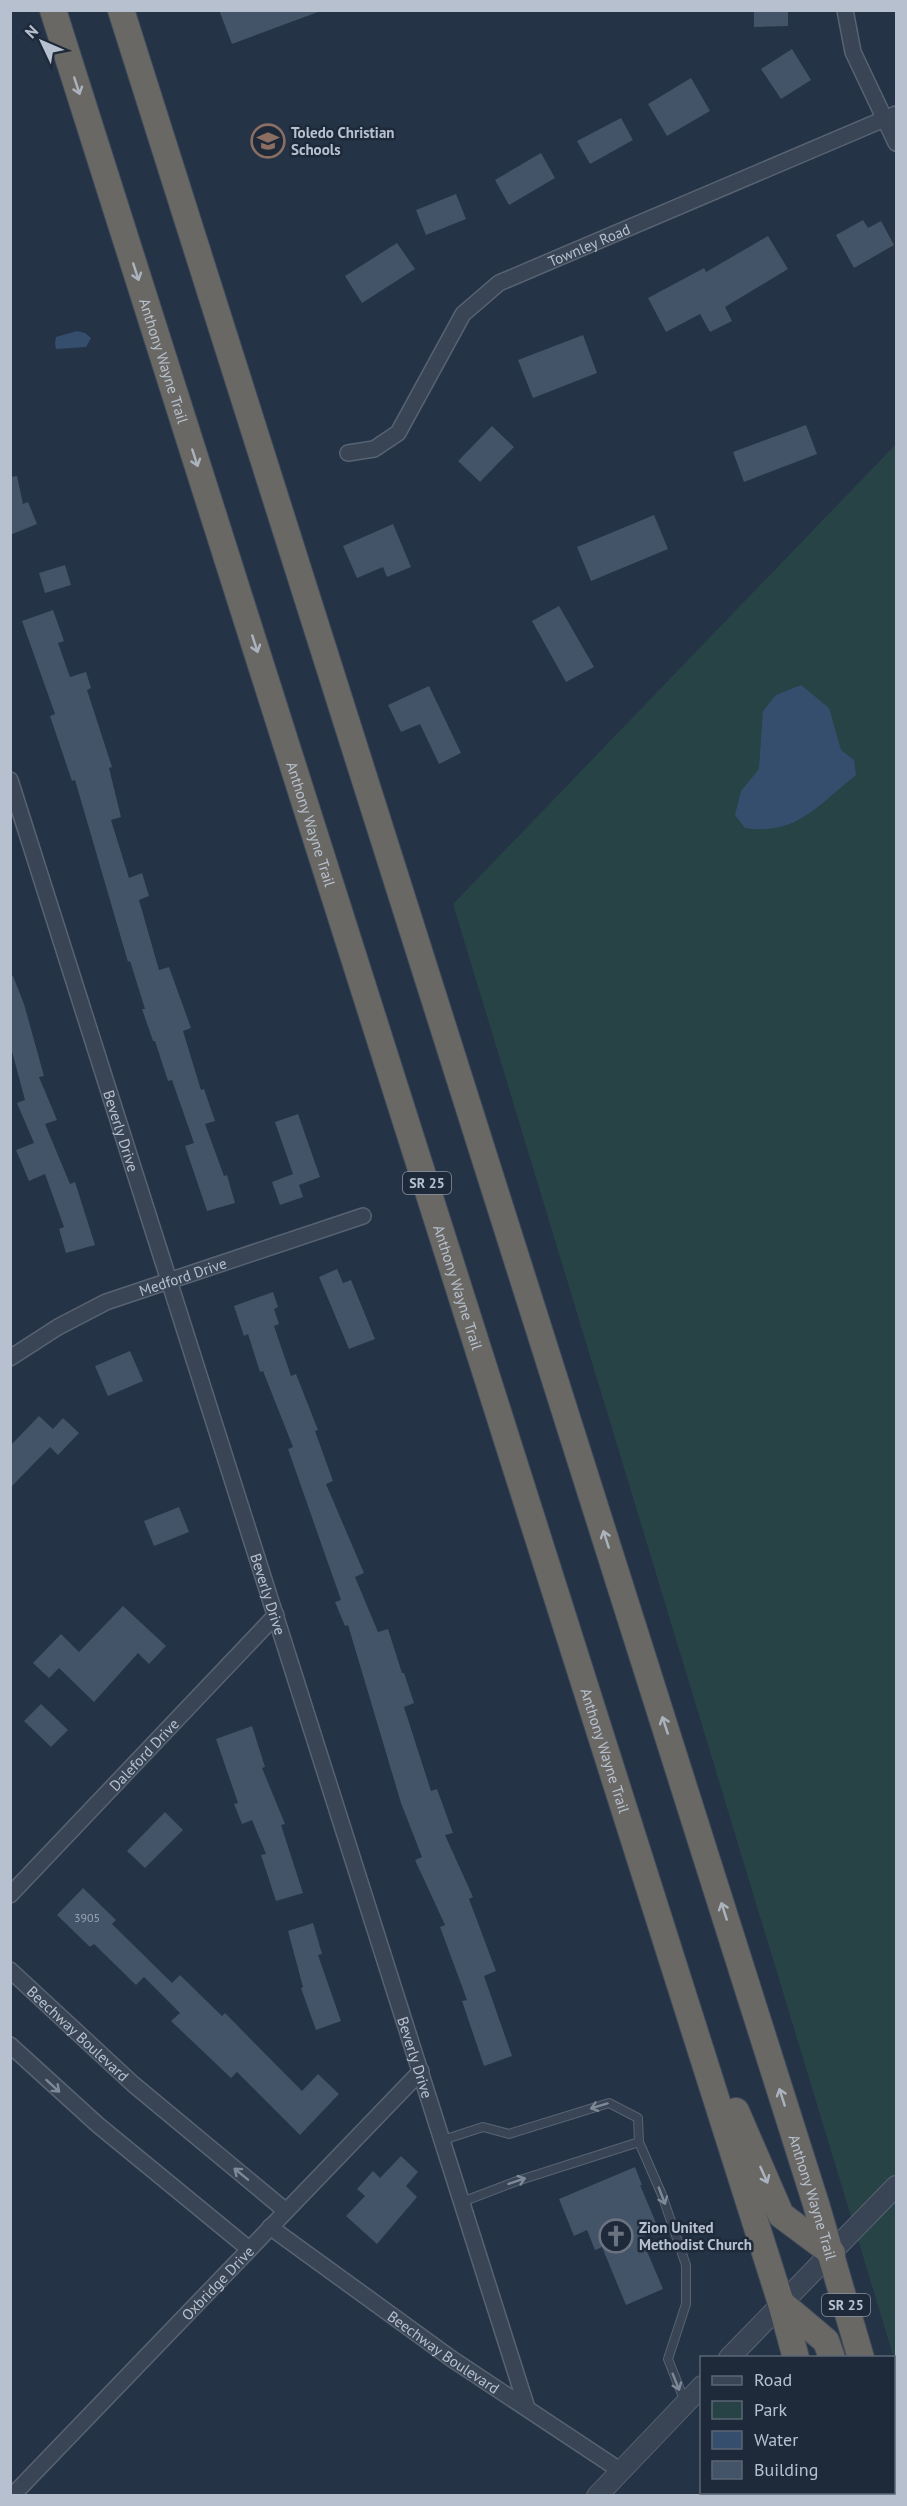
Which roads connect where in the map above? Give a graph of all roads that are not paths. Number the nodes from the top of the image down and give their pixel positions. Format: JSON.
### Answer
{"nodes":[{"id":1,"x":52,"y":10,"type":"edge"},
{"id":2,"x":121,"y":10,"type":"edge"},
{"id":3,"x":845,"y":10,"type":"edge"},
{"id":4,"x":891,"y":116,"type":"edge"},
{"id":5,"x":897,"y":143,"type":"edge"},
{"id":6,"x":348,"y":453,"type":"dead end"},
{"id":7,"x":10,"y":780,"type":"edge"},
{"id":8,"x":363,"y":1216,"type":"dead end"},
{"id":9,"x":170,"y":1279,"type":"junction"},
{"id":10,"x":10,"y":1358,"type":"edge"},
{"id":11,"x":276,"y":1615,"type":"junction"},
{"id":12,"x":10,"y":1895,"type":"edge"},
{"id":13,"x":10,"y":1970,"type":"edge"},
{"id":14,"x":681,"y":1987,"type":"junction"},
{"id":15,"x":10,"y":2045,"type":"edge"},
{"id":16,"x":421,"y":2071,"type":"junction"},
{"id":17,"x":443,"y":2140,"type":"junction"},
{"id":18,"x":639,"y":2142,"type":"junction"},
{"id":19,"x":897,"y":2186,"type":"edge"},
{"id":20,"x":462,"y":2202,"type":"junction"},
{"id":21,"x":286,"y":2211,"type":"junction"},
{"id":22,"x":270,"y":2227,"type":"junction"},
{"id":23,"x":249,"y":2249,"type":"junction"},
{"id":24,"x":832,"y":2253,"type":"junction"},
{"id":25,"x":782,"y":2303,"type":"junction"},
{"id":26,"x":731,"y":2356,"type":"edge"},
{"id":27,"x":795,"y":2356,"type":"edge"},
{"id":28,"x":831,"y":2356,"type":"edge"},
{"id":29,"x":860,"y":2356,"type":"edge"},
{"id":30,"x":700,"y":2388,"type":"edge"},
{"id":31,"x":685,"y":2403,"type":"junction"},
{"id":32,"x":527,"y":2408,"type":"junction"},
{"id":33,"x":621,"y":2470,"type":"junction"},
{"id":34,"x":12,"y":2496,"type":"edge"},
{"id":35,"x":597,"y":2496,"type":"edge"}],
"edges":[{"from":1,"to":14,"type":"highway","name":"Anthony Wayne Trail","number":"SR 25","one_way":true},
{"from":24,"to":2,"type":"highway","name":"Anthony Wayne Trail","number":"SR 25","one_way":true},
{"from":3,"to":4,"type":"street"},
{"from":4,"to":5,"type":"street"},
{"from":4,"to":6,"type":"street","name":"Townley Road"},
{"from":7,"to":9,"type":"street","name":"Beverly Drive"},
{"from":8,"to":9,"type":"street","name":"Medford Drive"},
{"from":9,"to":10,"type":"street","name":"Medford Drive"},
{"from":9,"to":11,"type":"street","name":"Beverly Drive"},
{"from":11,"to":12,"type":"street","name":"Daleford Drive"},
{"from":11,"to":16,"type":"street","name":"Beverly Drive"},
{"from":21,"to":13,"type":"street","name":"Beechway Boulevard","one_way":true},
{"from":14,"to":24,"type":"highway","one_way":true},
{"from":14,"to":25,"type":"highway","name":"Anthony Wayne Trail","number":"SR 25"},
{"from":15,"to":23,"type":"street","one_way":true},
{"from":16,"to":17,"type":"street","name":"Beverly Drive"},
{"from":16,"to":21,"type":"street","name":"Oxbridge Drive"},
{"from":18,"to":17,"type":"lane","one_way":true},
{"from":17,"to":20,"type":"street","name":"Beverly Drive"},
{"from":20,"to":18,"type":"lane","one_way":true},
{"from":18,"to":31,"type":"lane","one_way":true},
{"from":19,"to":24,"type":"street"},
{"from":20,"to":32,"type":"street","name":"Beverly Drive"},
{"from":21,"to":22,"type":"street","name":"Oxbridge Drive"},
{"from":22,"to":23,"type":"street","name":"Oxbridge Drive"},
{"from":22,"to":32,"type":"street","name":"Beechway Boulevard"},
{"from":23,"to":34,"type":"street","name":"Oxbridge Drive"},
{"from":24,"to":25,"type":"street"},
{"from":24,"to":29,"type":"highway","name":"Anthony Wayne Trail","number":"SR 25"},
{"from":25,"to":26,"type":"street"},
{"from":25,"to":27,"type":"highway","name":"Anthony Wayne Trail","number":"SR 25"},
{"from":25,"to":28,"type":"highway"},
{"from":30,"to":31,"type":"street"},
{"from":31,"to":33,"type":"street"},
{"from":32,"to":33,"type":"street","name":"Beechway Boulevard"},
{"from":33,"to":35,"type":"street"}]}
